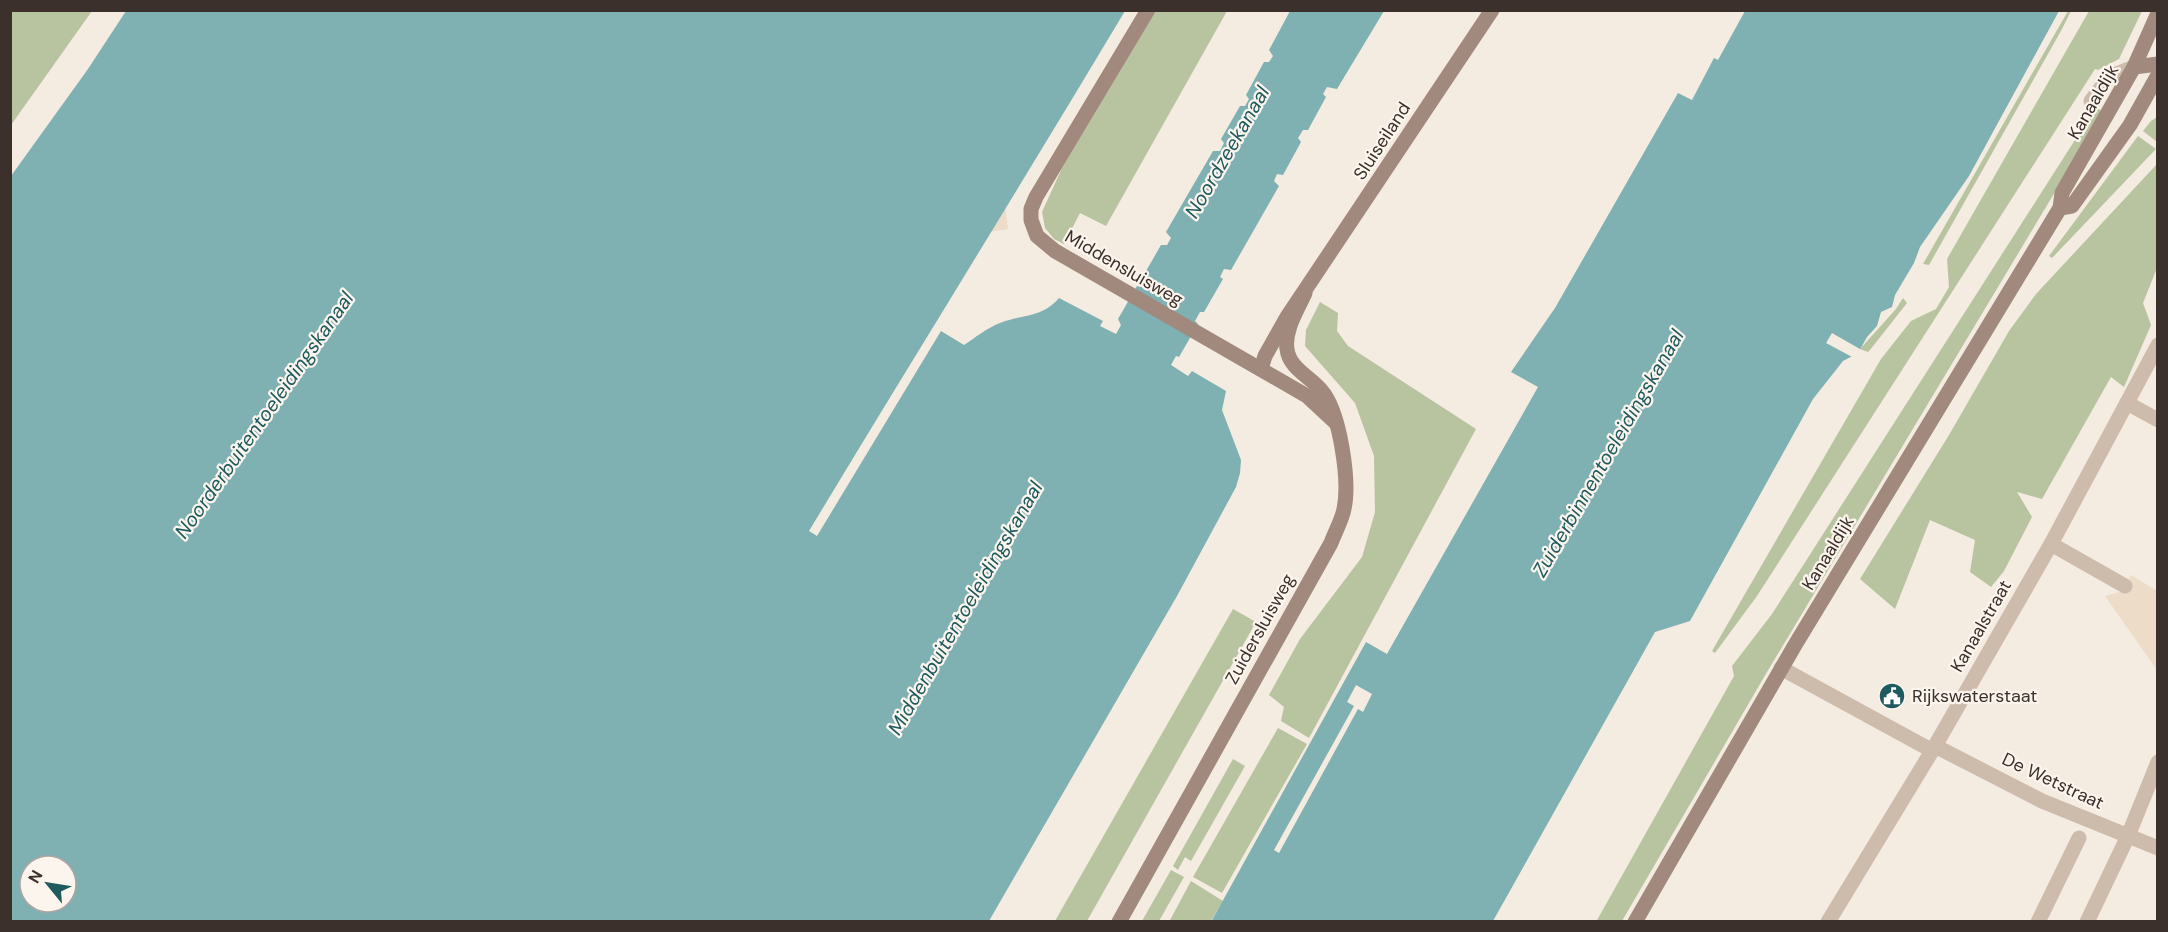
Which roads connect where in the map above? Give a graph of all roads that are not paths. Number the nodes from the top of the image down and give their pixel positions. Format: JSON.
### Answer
{"nodes":[{"id":1,"x":1148,"y":10,"type":"edge"},
{"id":2,"x":1492,"y":10,"type":"edge"},
{"id":3,"x":2157,"y":13,"type":"edge"},
{"id":4,"x":2157,"y":64,"type":"edge"},
{"id":5,"x":2134,"y":67,"type":"junction"},
{"id":6,"x":2157,"y":75,"type":"edge"},
{"id":7,"x":2154,"y":91,"type":"edge"},
{"id":8,"x":2091,"y":101,"type":"dead end"},
{"id":9,"x":2060,"y":208,"type":"junction"},
{"id":10,"x":1305,"y":293,"type":"junction"},
{"id":11,"x":2157,"y":345,"type":"edge"},
{"id":12,"x":1289,"y":358,"type":"junction"},
{"id":13,"x":1266,"y":372,"type":"junction"},
{"id":14,"x":2127,"y":403,"type":"junction"},
{"id":15,"x":2157,"y":420,"type":"edge"},
{"id":16,"x":1336,"y":423,"type":"junction"},
{"id":17,"x":2051,"y":544,"type":"junction"},
{"id":18,"x":2125,"y":586,"type":"dead end"},
{"id":19,"x":1781,"y":668,"type":"junction"},
{"id":20,"x":1933,"y":748,"type":"junction"},
{"id":21,"x":2157,"y":762,"type":"edge"},
{"id":22,"x":2128,"y":836,"type":"junction"},
{"id":23,"x":2079,"y":838,"type":"dead end"},
{"id":24,"x":2157,"y":848,"type":"edge"},
{"id":25,"x":1119,"y":921,"type":"edge"},
{"id":26,"x":1635,"y":921,"type":"edge"},
{"id":27,"x":1828,"y":921,"type":"edge"},
{"id":28,"x":2038,"y":921,"type":"edge"},
{"id":29,"x":2087,"y":921,"type":"edge"}],
"edges":[{"from":1,"to":13,"type":"street","name":"Middensluisweg"},
{"from":2,"to":10,"type":"street","name":"Sluiseiland"},
{"from":3,"to":5,"type":"street","name":"Kanaaldijk"},
{"from":4,"to":5,"type":"street"},
{"from":5,"to":7,"type":"street"},
{"from":5,"to":8,"type":"street"},
{"from":5,"to":9,"type":"street","name":"Kanaaldijk"},
{"from":6,"to":7,"type":"street","name":"Kanaaldijk"},
{"from":7,"to":9,"type":"street","name":"Kanaaldijk"},
{"from":9,"to":19,"type":"street","name":"Kanaaldijk"},
{"from":10,"to":12,"type":"street","name":"Sluiseiland"},
{"from":10,"to":13,"type":"street","name":"Sluiseiland"},
{"from":11,"to":14,"type":"street","name":"Kanaalstraat"},
{"from":12,"to":13,"type":"street"},
{"from":12,"to":16,"type":"street"},
{"from":13,"to":16,"type":"street"},
{"from":14,"to":15,"type":"street"},
{"from":14,"to":17,"type":"street","name":"Kanaalstraat"},
{"from":16,"to":25,"type":"street","name":"Zuidersluisweg"},
{"from":17,"to":18,"type":"street"},
{"from":17,"to":20,"type":"street","name":"Kanaalstraat"},
{"from":19,"to":20,"type":"street","name":"De Wetstraat"},
{"from":19,"to":26,"type":"street","name":"Kanaaldijk"},
{"from":20,"to":22,"type":"street","name":"De Wetstraat"},
{"from":20,"to":27,"type":"street","name":"Kanaalstraat"},
{"from":21,"to":22,"type":"street"},
{"from":22,"to":24,"type":"street","name":"De Wetstraat"},
{"from":22,"to":29,"type":"street"},
{"from":23,"to":28,"type":"street"}]}
